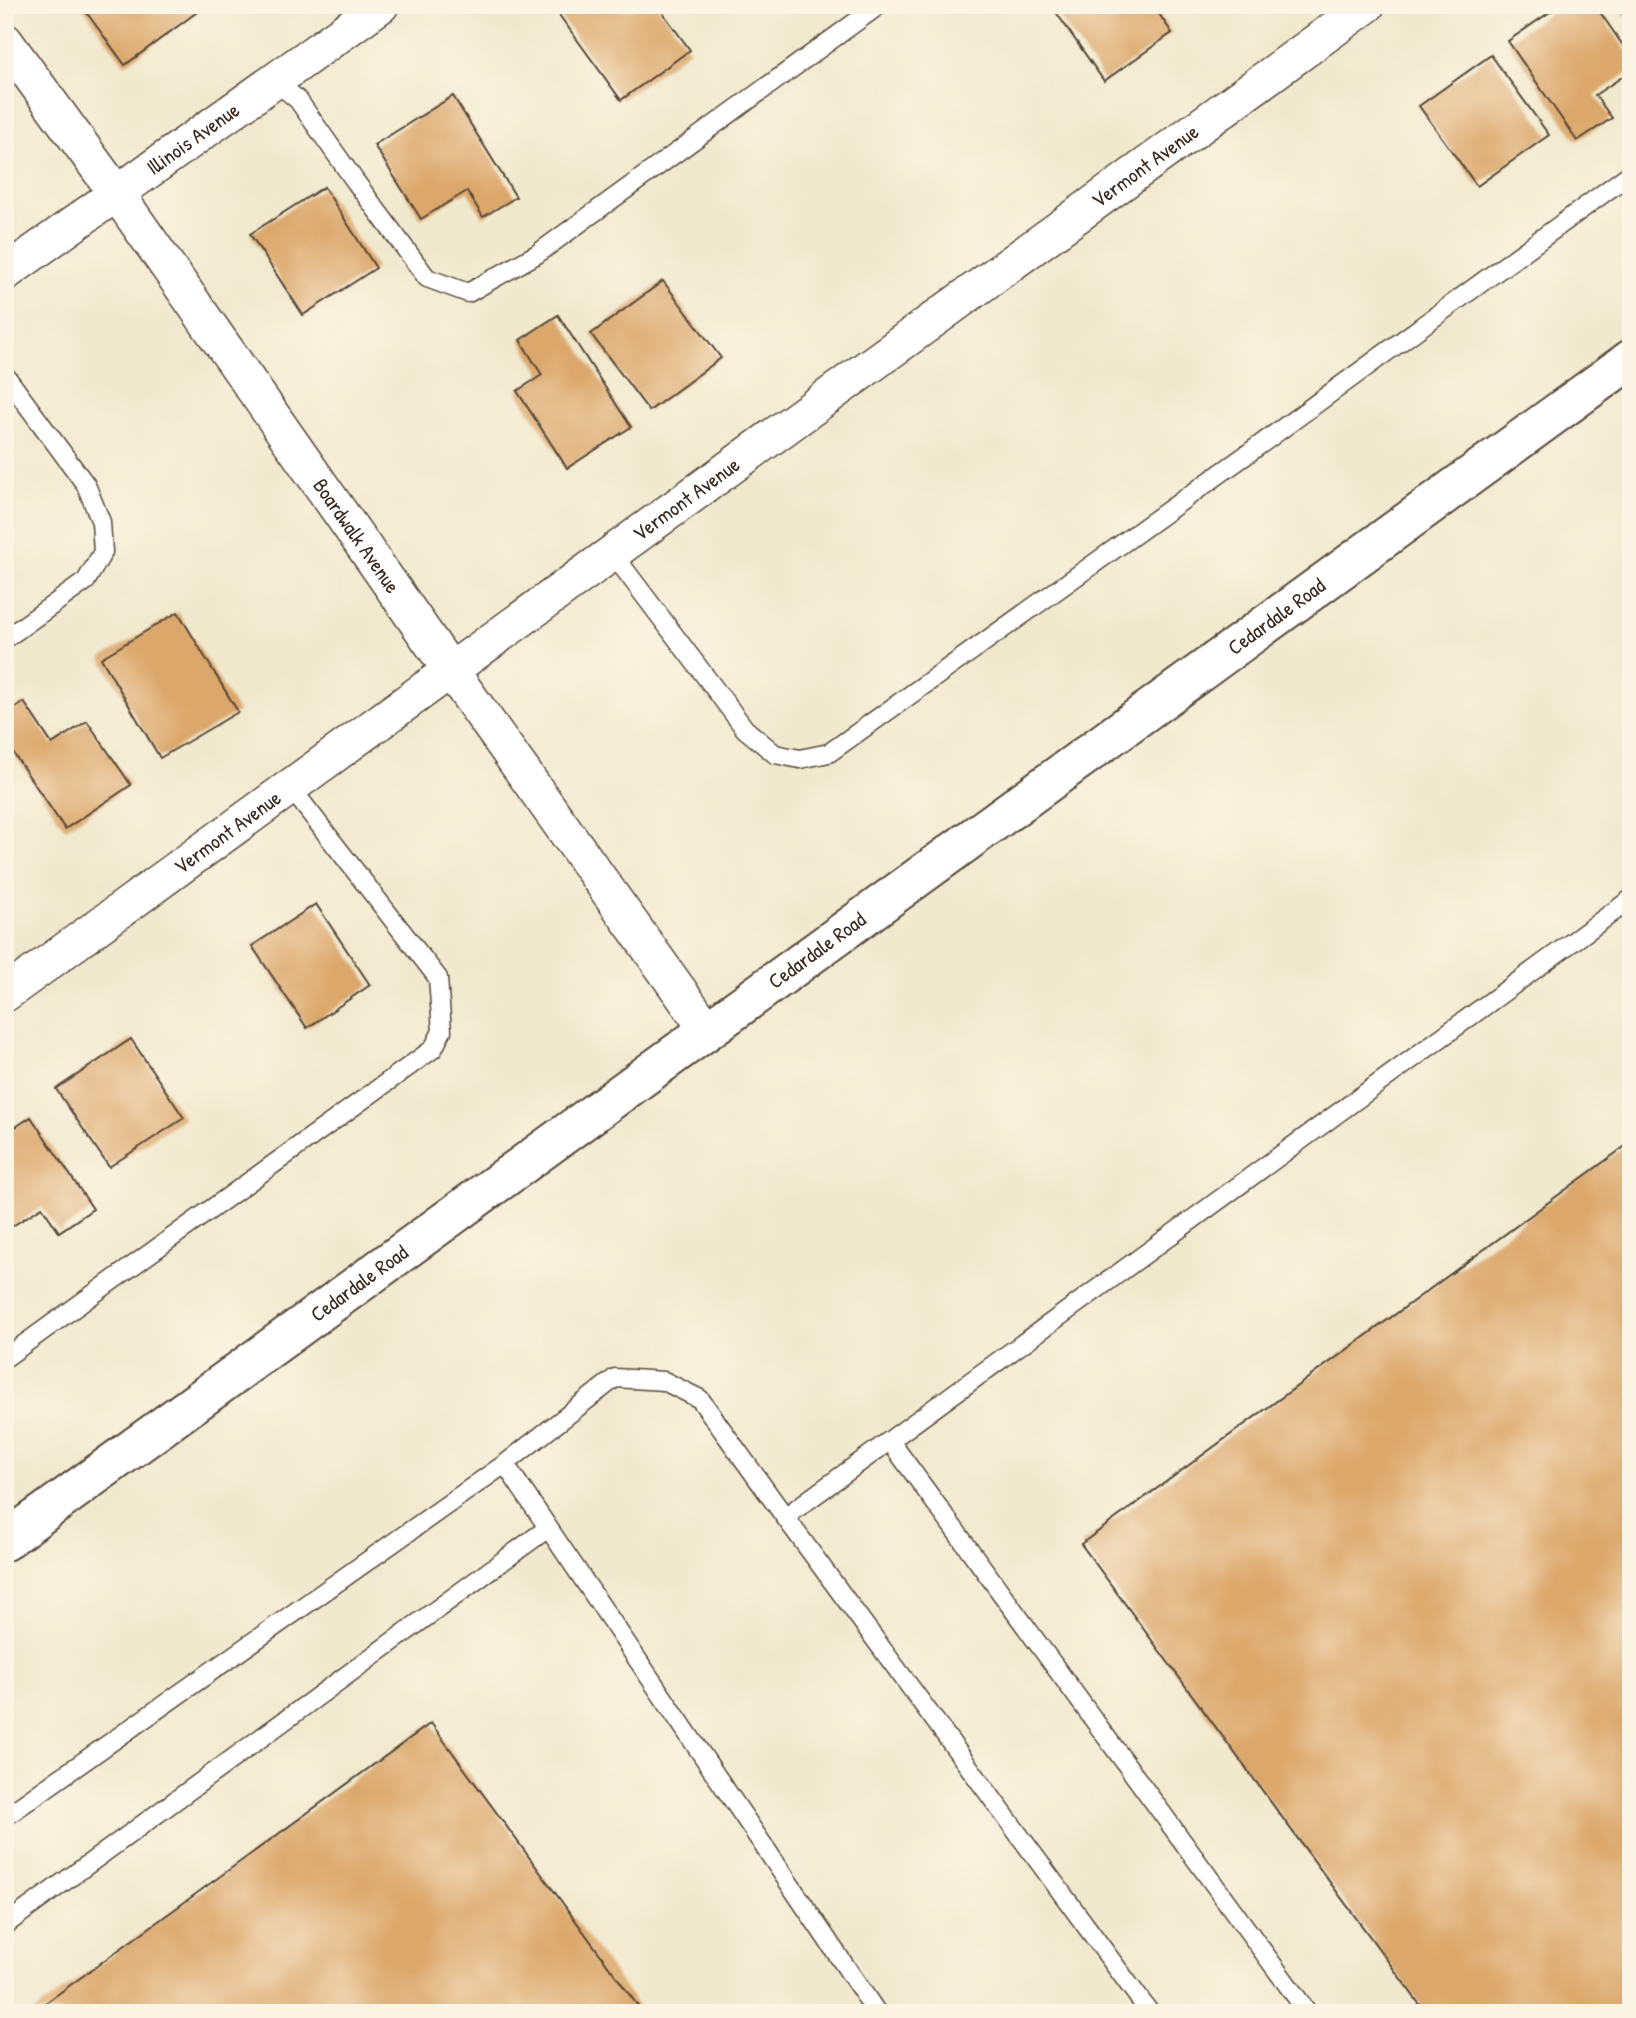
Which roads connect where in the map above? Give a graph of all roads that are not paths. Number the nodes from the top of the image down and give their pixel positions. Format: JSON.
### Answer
{"nodes":[{"id":1,"x":381,"y":5,"type":"edge"},
{"id":2,"x":879,"y":5,"type":"edge"},
{"id":3,"x":1367,"y":5,"type":"edge"},
{"id":4,"x":5,"y":41,"type":"edge"},
{"id":5,"x":275,"y":80,"type":"junction"},
{"id":6,"x":1631,"y":173,"type":"edge"},
{"id":7,"x":117,"y":194,"type":"junction"},
{"id":8,"x":5,"y":273,"type":"edge"},
{"id":9,"x":1631,"y":359,"type":"edge"},
{"id":10,"x":5,"y":375,"type":"edge"},
{"id":11,"x":613,"y":554,"type":"junction"},
{"id":12,"x":5,"y":639,"type":"edge"},
{"id":13,"x":451,"y":671,"type":"junction"},
{"id":14,"x":290,"y":788,"type":"junction"},
{"id":15,"x":1631,"y":899,"type":"edge"},
{"id":16,"x":5,"y":994,"type":"edge"},
{"id":17,"x":708,"y":1031,"type":"junction"},
{"id":18,"x":5,"y":1358,"type":"edge"},
{"id":19,"x":890,"y":1441,"type":"junction"},
{"id":20,"x":509,"y":1461,"type":"junction"},
{"id":21,"x":785,"y":1517,"type":"junction"},
{"id":22,"x":548,"y":1528,"type":"junction"},
{"id":23,"x":5,"y":1541,"type":"edge"},
{"id":24,"x":5,"y":1817,"type":"edge"},
{"id":25,"x":5,"y":1925,"type":"edge"},
{"id":26,"x":877,"y":2013,"type":"edge"},
{"id":27,"x":1150,"y":2013,"type":"edge"},
{"id":28,"x":1308,"y":2013,"type":"edge"}],
"edges":[{"from":1,"to":5,"type":"street","name":"Illinois Avenue"},
{"from":2,"to":5,"type":"lane"},
{"from":3,"to":11,"type":"street","name":"Vermont Avenue"},
{"from":4,"to":7,"type":"street","name":"Boardwalk Avenue"},
{"from":5,"to":7,"type":"street","name":"Illinois Avenue"},
{"from":6,"to":11,"type":"lane"},
{"from":7,"to":8,"type":"street","name":"Illinois Avenue"},
{"from":7,"to":13,"type":"street","name":"Boardwalk Avenue"},
{"from":9,"to":17,"type":"street","name":"Cedardale Road"},
{"from":10,"to":12,"type":"lane"},
{"from":11,"to":13,"type":"street","name":"Vermont Avenue"},
{"from":13,"to":14,"type":"street","name":"Vermont Avenue"},
{"from":13,"to":17,"type":"street","name":"Boardwalk Avenue"},
{"from":14,"to":16,"type":"street","name":"Vermont Avenue"},
{"from":14,"to":18,"type":"lane"},
{"from":15,"to":19,"type":"lane"},
{"from":17,"to":23,"type":"street","name":"Cedardale Road"},
{"from":19,"to":21,"type":"lane"},
{"from":19,"to":28,"type":"lane"},
{"from":20,"to":21,"type":"lane"},
{"from":20,"to":22,"type":"lane"},
{"from":20,"to":24,"type":"lane"},
{"from":21,"to":27,"type":"lane"},
{"from":22,"to":25,"type":"lane"},
{"from":22,"to":26,"type":"lane"}]}
